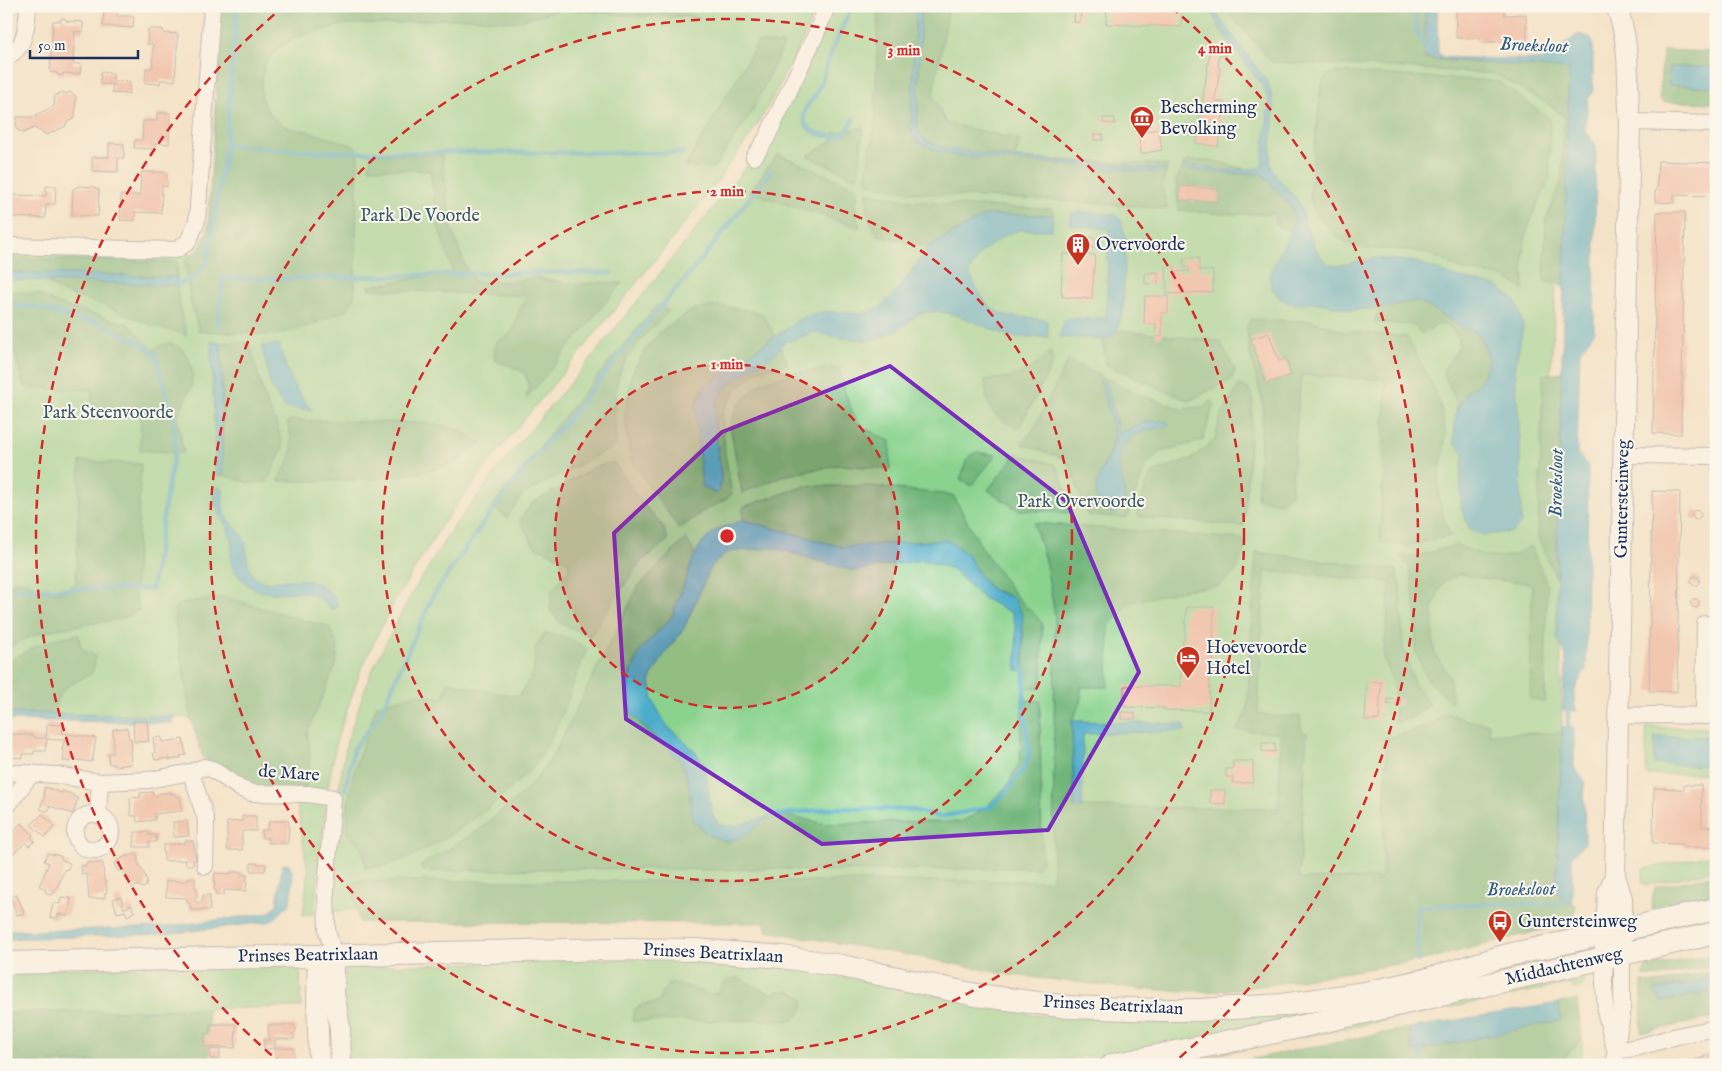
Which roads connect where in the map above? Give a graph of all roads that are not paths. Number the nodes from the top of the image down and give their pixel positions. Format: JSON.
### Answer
{"nodes":[{"id":1,"x":28,"y":6,"type":"edge"},
{"id":2,"x":212,"y":6,"type":"edge"},
{"id":3,"x":827,"y":6,"type":"edge"},
{"id":4,"x":1616,"y":6,"type":"edge"},
{"id":5,"x":1629,"y":6,"type":"edge"},
{"id":6,"x":6,"y":57,"type":"edge"},
{"id":7,"x":1630,"y":122,"type":"junction"},
{"id":8,"x":1716,"y":124,"type":"edge"},
{"id":9,"x":754,"y":157,"type":"dead end"},
{"id":10,"x":6,"y":246,"type":"edge"},
{"id":11,"x":1624,"y":455,"type":"junction"},
{"id":12,"x":1716,"y":456,"type":"edge"},
{"id":13,"x":1705,"y":624,"type":"dead end"},
{"id":14,"x":1619,"y":716,"type":"junction"},
{"id":15,"x":1710,"y":716,"type":"edge"},
{"id":16,"x":6,"y":772,"type":"edge"},
{"id":17,"x":191,"y":772,"type":"junction"},
{"id":18,"x":32,"y":773,"type":"junction"},
{"id":19,"x":100,"y":782,"type":"junction"},
{"id":20,"x":6,"y":808,"type":"edge"},
{"id":21,"x":98,"y":814,"type":"dead end"},
{"id":22,"x":205,"y":866,"type":"dead end"},
{"id":23,"x":1716,"y":908,"type":"edge"},
{"id":24,"x":1614,"y":930,"type":"junction"},
{"id":25,"x":1716,"y":934,"type":"edge"},
{"id":26,"x":326,"y":956,"type":"junction"},
{"id":27,"x":1613,"y":956,"type":"junction"},
{"id":28,"x":6,"y":962,"type":"edge"},
{"id":29,"x":1413,"y":992,"type":"junction"},
{"id":30,"x":1716,"y":1028,"type":"edge"},
{"id":31,"x":1615,"y":1058,"type":"edge"},
{"id":32,"x":319,"y":1065,"type":"edge"},
{"id":33,"x":341,"y":1065,"type":"edge"},
{"id":34,"x":1112,"y":1065,"type":"edge"}],
"edges":[{"from":1,"to":6,"type":"street"},
{"from":2,"to":10,"type":"street"},
{"from":3,"to":9,"type":"street"},
{"from":4,"to":7,"type":"street","name":"Guntersteinweg"},
{"from":5,"to":7,"type":"street","name":"Guntersteinweg"},
{"from":7,"to":8,"type":"street"},
{"from":7,"to":11,"type":"street","name":"Guntersteinweg"},
{"from":11,"to":12,"type":"street"},
{"from":11,"to":14,"type":"street","name":"Guntersteinweg"},
{"from":13,"to":15,"type":"street"},
{"from":14,"to":15,"type":"street"},
{"from":14,"to":24,"type":"street","name":"Guntersteinweg"},
{"from":16,"to":18,"type":"street","name":"de Mare"},
{"from":17,"to":19,"type":"street","name":"de Mare"},
{"from":17,"to":22,"type":"street"},
{"from":17,"to":26,"type":"street","name":"de Mare"},
{"from":18,"to":19,"type":"street","name":"de Mare"},
{"from":18,"to":20,"type":"street"},
{"from":19,"to":21,"type":"street"},
{"from":23,"to":24,"type":"main road","name":"Middachtenweg"},
{"from":24,"to":27,"type":"street","name":"Guntersteinweg"},
{"from":24,"to":29,"type":"main road","name":"Middachtenweg"},
{"from":25,"to":27,"type":"main road","name":"Middachtenweg"},
{"from":26,"to":28,"type":"main road","name":"Prinses Beatrixlaan"},
{"from":26,"to":29,"type":"main road","name":"Prinses Beatrixlaan"},
{"from":26,"to":32,"type":"street"},
{"from":26,"to":33,"type":"street"},
{"from":27,"to":29,"type":"main road","name":"Middachtenweg"},
{"from":27,"to":31,"type":"street","name":"Guntersteinweg"},
{"from":29,"to":34,"type":"main road"},
{"from":30,"to":31,"type":"street"}]}
